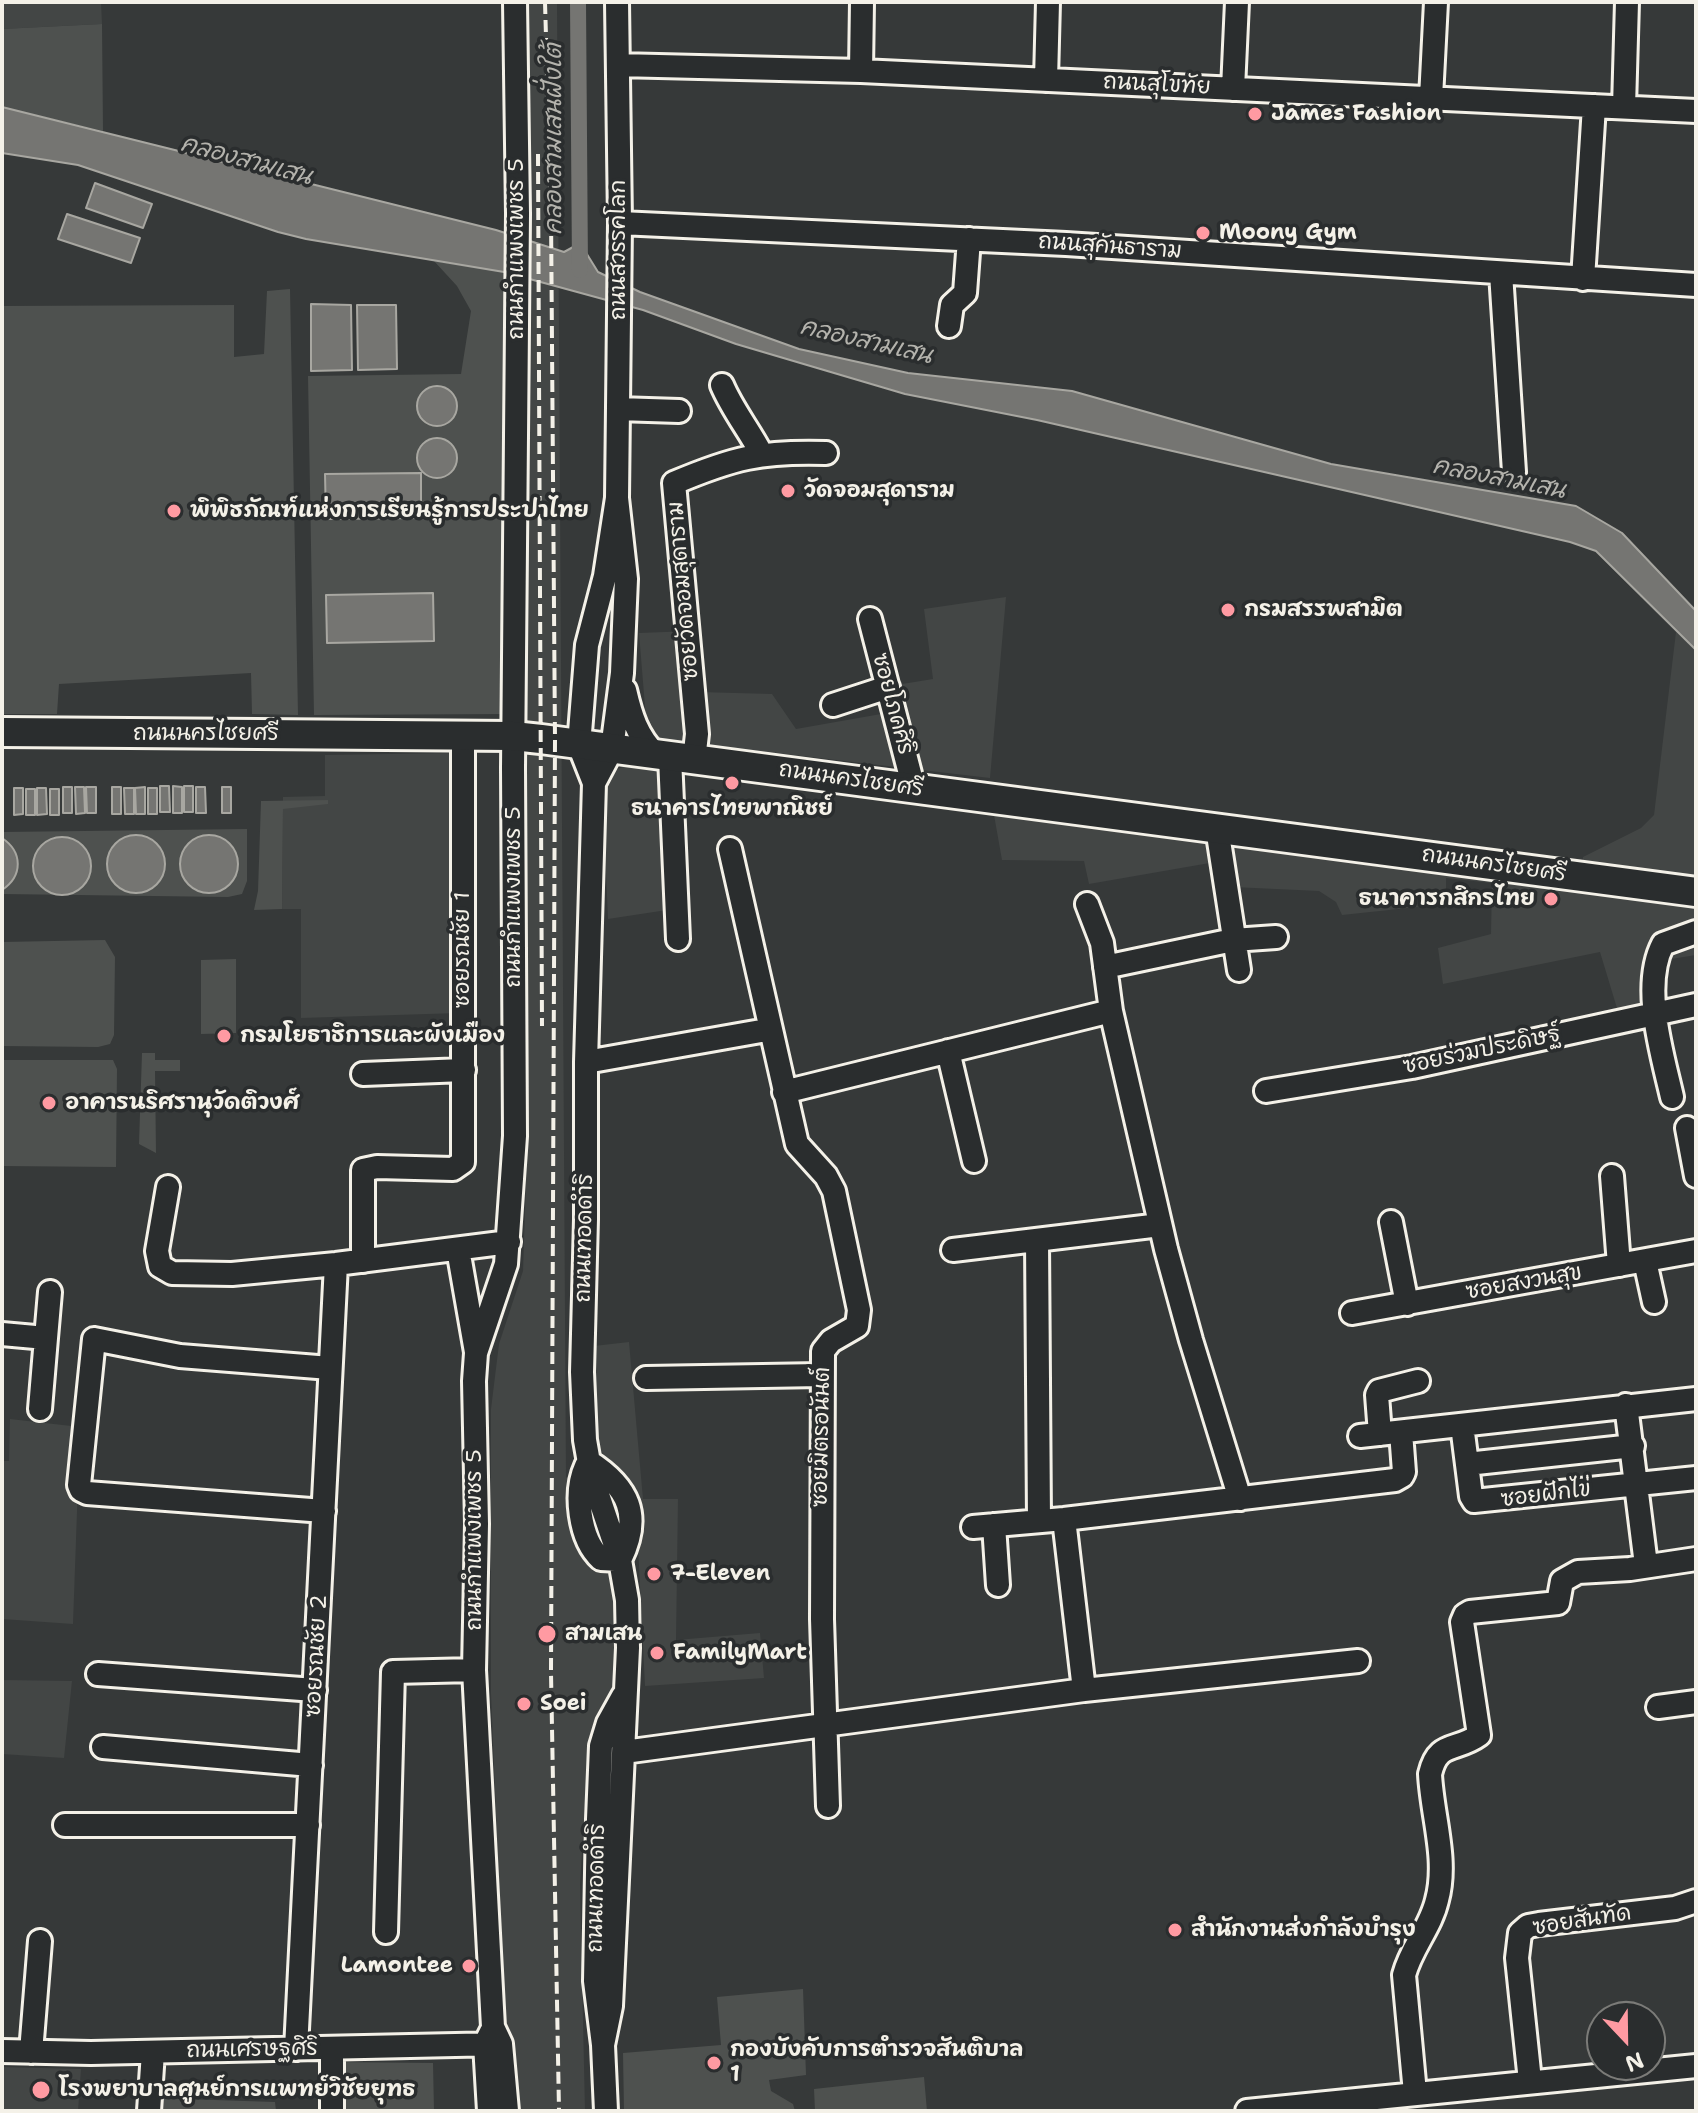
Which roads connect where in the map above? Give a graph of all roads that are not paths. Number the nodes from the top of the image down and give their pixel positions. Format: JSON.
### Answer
{"nodes":[{"id":1,"x":515,"y":2,"type":"edge"},
{"id":2,"x":617,"y":2,"type":"edge"},
{"id":3,"x":862,"y":2,"type":"edge"},
{"id":4,"x":1048,"y":2,"type":"edge"},
{"id":5,"x":1237,"y":2,"type":"edge"},
{"id":6,"x":1436,"y":2,"type":"edge"},
{"id":7,"x":1627,"y":2,"type":"edge"},
{"id":8,"x":618,"y":65,"type":"junction"},
{"id":9,"x":861,"y":71,"type":"junction"},
{"id":10,"x":1046,"y":80,"type":"junction"},
{"id":11,"x":1233,"y":89,"type":"junction"},
{"id":12,"x":1431,"y":98,"type":"junction"},
{"id":13,"x":1594,"y":106,"type":"junction"},
{"id":14,"x":1624,"y":107,"type":"junction"},
{"id":15,"x":1696,"y":111,"type":"edge"},
{"id":16,"x":620,"y":230,"type":"junction"},
{"id":17,"x":969,"y":239,"type":"junction"},
{"id":18,"x":1501,"y":273,"type":"junction"},
{"id":19,"x":1583,"y":279,"type":"junction"},
{"id":20,"x":1696,"y":285,"type":"edge"},
{"id":21,"x":949,"y":326,"type":"dead end"},
{"id":22,"x":722,"y":385,"type":"dead end"},
{"id":23,"x":618,"y":409,"type":"junction"},
{"id":24,"x":679,"y":411,"type":"dead end"},
{"id":25,"x":761,"y":453,"type":"junction"},
{"id":26,"x":826,"y":453,"type":"dead end"},
{"id":27,"x":1514,"y":472,"type":"dead end"},
{"id":28,"x":617,"y":498,"type":"junction"},
{"id":29,"x":870,"y":619,"type":"dead end"},
{"id":30,"x":622,"y":673,"type":"junction"},
{"id":31,"x":888,"y":687,"type":"junction"},
{"id":32,"x":833,"y":705,"type":"dead end"},
{"id":33,"x":2,"y":732,"type":"edge"},
{"id":34,"x":463,"y":736,"type":"junction"},
{"id":35,"x":513,"y":736,"type":"junction"},
{"id":36,"x":579,"y":745,"type":"junction"},
{"id":37,"x":612,"y":749,"type":"junction"},
{"id":38,"x":673,"y":757,"type":"junction"},
{"id":39,"x":594,"y":783,"type":"junction"},
{"id":40,"x":914,"y":789,"type":"junction"},
{"id":41,"x":1217,"y":828,"type":"junction"},
{"id":42,"x":730,"y":849,"type":"dead end"},
{"id":43,"x":1696,"y":892,"type":"edge"},
{"id":44,"x":1087,"y":904,"type":"dead end"},
{"id":45,"x":1696,"y":932,"type":"edge"},
{"id":46,"x":1276,"y":937,"type":"dead end"},
{"id":47,"x":678,"y":939,"type":"dead end"},
{"id":48,"x":1233,"y":940,"type":"junction"},
{"id":49,"x":1105,"y":967,"type":"junction"},
{"id":50,"x":1239,"y":970,"type":"dead end"},
{"id":51,"x":1696,"y":1005,"type":"edge"},
{"id":52,"x":1111,"y":1011,"type":"junction"},
{"id":53,"x":1653,"y":1013,"type":"junction"},
{"id":54,"x":761,"y":1031,"type":"dead end"},
{"id":55,"x":948,"y":1051,"type":"junction"},
{"id":56,"x":586,"y":1062,"type":"junction"},
{"id":57,"x":464,"y":1070,"type":"junction"},
{"id":58,"x":363,"y":1074,"type":"dead end"},
{"id":59,"x":1266,"y":1091,"type":"dead end"},
{"id":60,"x":784,"y":1092,"type":"junction"},
{"id":61,"x":1672,"y":1097,"type":"dead end"},
{"id":62,"x":1687,"y":1128,"type":"dead end"},
{"id":63,"x":974,"y":1161,"type":"dead end"},
{"id":64,"x":1612,"y":1176,"type":"dead end"},
{"id":65,"x":1696,"y":1176,"type":"edge"},
{"id":66,"x":168,"y":1187,"type":"dead end"},
{"id":67,"x":1391,"y":1222,"type":"dead end"},
{"id":68,"x":1160,"y":1225,"type":"junction"},
{"id":69,"x":1037,"y":1240,"type":"junction"},
{"id":70,"x":509,"y":1242,"type":"junction"},
{"id":71,"x":458,"y":1249,"type":"junction"},
{"id":72,"x":953,"y":1250,"type":"dead end"},
{"id":73,"x":1696,"y":1251,"type":"edge"},
{"id":74,"x":363,"y":1261,"type":"junction"},
{"id":75,"x":1645,"y":1261,"type":"junction"},
{"id":76,"x":336,"y":1264,"type":"junction"},
{"id":77,"x":1619,"y":1265,"type":"junction"},
{"id":78,"x":50,"y":1292,"type":"dead end"},
{"id":79,"x":1654,"y":1302,"type":"dead end"},
{"id":80,"x":1407,"y":1304,"type":"junction"},
{"id":81,"x":1352,"y":1313,"type":"dead end"},
{"id":82,"x":2,"y":1334,"type":"edge"},
{"id":83,"x":46,"y":1338,"type":"junction"},
{"id":84,"x":476,"y":1353,"type":"junction"},
{"id":85,"x":330,"y":1368,"type":"junction"},
{"id":86,"x":821,"y":1375,"type":"junction"},
{"id":87,"x":646,"y":1378,"type":"dead end"},
{"id":88,"x":1418,"y":1381,"type":"dead end"},
{"id":89,"x":1696,"y":1399,"type":"edge"},
{"id":90,"x":1626,"y":1405,"type":"junction"},
{"id":91,"x":40,"y":1409,"type":"dead end"},
{"id":92,"x":1462,"y":1425,"type":"junction"},
{"id":93,"x":1380,"y":1434,"type":"junction"},
{"id":94,"x":1633,"y":1446,"type":"junction"},
{"id":95,"x":588,"y":1461,"type":"junction"},
{"id":96,"x":1467,"y":1464,"type":"junction"},
{"id":97,"x":1696,"y":1478,"type":"edge"},
{"id":98,"x":1635,"y":1484,"type":"junction"},
{"id":99,"x":1240,"y":1499,"type":"junction"},
{"id":100,"x":324,"y":1511,"type":"junction"},
{"id":101,"x":1064,"y":1519,"type":"junction"},
{"id":102,"x":1039,"y":1521,"type":"junction"},
{"id":103,"x":1696,"y":1559,"type":"edge"},
{"id":104,"x":620,"y":1560,"type":"junction"},
{"id":105,"x":1646,"y":1565,"type":"junction"},
{"id":106,"x":998,"y":1585,"type":"dead end"},
{"id":107,"x":1358,"y":1661,"type":"dead end"},
{"id":108,"x":474,"y":1670,"type":"junction"},
{"id":109,"x":98,"y":1674,"type":"dead end"},
{"id":110,"x":628,"y":1688,"type":"junction"},
{"id":111,"x":315,"y":1690,"type":"junction"},
{"id":112,"x":1084,"y":1690,"type":"junction"},
{"id":113,"x":1696,"y":1702,"type":"edge"},
{"id":114,"x":1658,"y":1707,"type":"dead end"},
{"id":115,"x":1696,"y":1712,"type":"edge"},
{"id":116,"x":825,"y":1723,"type":"junction"},
{"id":117,"x":103,"y":1747,"type":"dead end"},
{"id":118,"x":624,"y":1752,"type":"junction"},
{"id":119,"x":311,"y":1765,"type":"junction"},
{"id":120,"x":828,"y":1806,"type":"dead end"},
{"id":121,"x":65,"y":1825,"type":"dead end"},
{"id":122,"x":308,"y":1825,"type":"junction"},
{"id":123,"x":1696,"y":1901,"type":"edge"},
{"id":124,"x":386,"y":1932,"type":"dead end"},
{"id":125,"x":40,"y":1941,"type":"dead end"},
{"id":126,"x":493,"y":2038,"type":"junction"},
{"id":127,"x":603,"y":2045,"type":"junction"},
{"id":128,"x":332,"y":2048,"type":"junction"},
{"id":129,"x":296,"y":2049,"type":"junction"},
{"id":130,"x":2,"y":2051,"type":"edge"},
{"id":131,"x":31,"y":2052,"type":"junction"},
{"id":132,"x":153,"y":2052,"type":"junction"},
{"id":133,"x":1696,"y":2066,"type":"edge"},
{"id":134,"x":1530,"y":2081,"type":"junction"},
{"id":135,"x":1415,"y":2093,"type":"junction"},
{"id":136,"x":149,"y":2111,"type":"edge"},
{"id":137,"x":332,"y":2111,"type":"edge"},
{"id":138,"x":489,"y":2111,"type":"edge"},
{"id":139,"x":507,"y":2111,"type":"edge"},
{"id":140,"x":606,"y":2111,"type":"edge"},
{"id":141,"x":1247,"y":2111,"type":"edge"}],
"edges":[{"from":1,"to":35,"type":"street","name":"ถนนกำแพงเพชร 5"},
{"from":2,"to":8,"type":"street","name":"ถนนสวรรคโลก"},
{"from":3,"to":9,"type":"street"},
{"from":4,"to":10,"type":"street"},
{"from":5,"to":11,"type":"street"},
{"from":6,"to":12,"type":"street"},
{"from":7,"to":14,"type":"street"},
{"from":8,"to":9,"type":"street","name":"ถนนสุโขทัย"},
{"from":8,"to":16,"type":"street","name":"ถนนสวรรคโลก"},
{"from":9,"to":10,"type":"street","name":"ถนนสุโขทัย"},
{"from":10,"to":11,"type":"street","name":"ถนนสุโขทัย"},
{"from":11,"to":12,"type":"street","name":"ถนนสุโขทัย"},
{"from":12,"to":13,"type":"street","name":"ถนนสุโขทัย"},
{"from":13,"to":14,"type":"street","name":"ถนนสุโขทัย"},
{"from":13,"to":19,"type":"street"},
{"from":14,"to":15,"type":"street","name":"ถนนสุโขทัย"},
{"from":16,"to":17,"type":"street","name":"ถนนสุคันธาราม"},
{"from":16,"to":23,"type":"street","name":"ถนนสวรรคโลก"},
{"from":17,"to":18,"type":"street","name":"ถนนสุคันธาราม"},
{"from":17,"to":21,"type":"street"},
{"from":18,"to":19,"type":"street","name":"ถนนสุคันธาราม"},
{"from":18,"to":27,"type":"street"},
{"from":19,"to":20,"type":"street","name":"ถนนสุคันธาราม"},
{"from":22,"to":25,"type":"street"},
{"from":23,"to":24,"type":"street"},
{"from":23,"to":28,"type":"street","name":"ถนนสวรรคโลก"},
{"from":25,"to":26,"type":"street","name":"ซอยวัดจอมสุดาราม"},
{"from":25,"to":38,"type":"street","name":"ซอยวัดจอมสุดาราม"},
{"from":28,"to":30,"type":"street","name":"ถนนสวรรคโลก"},
{"from":28,"to":36,"type":"street","name":"ถนนสวรรคโลก"},
{"from":29,"to":31,"type":"street","name":"ซอยโภคศิริ"},
{"from":30,"to":37,"type":"street","name":"ถนนสวรรคโลก"},
{"from":30,"to":38,"type":"street"},
{"from":31,"to":32,"type":"street"},
{"from":31,"to":40,"type":"street","name":"ซอยโภคศิริ"},
{"from":33,"to":34,"type":"main road","name":"ถนนนครไชยศรี"},
{"from":34,"to":35,"type":"main road","name":"ถนนนครไชยศรี"},
{"from":34,"to":57,"type":"street","name":"ซอยรณชัย 1"},
{"from":35,"to":36,"type":"main road","name":"ถนนนครไชยศรี"},
{"from":35,"to":70,"type":"street","name":"ถนนกำแพงเพชร 5"},
{"from":36,"to":37,"type":"main road","name":"ถนนนครไชยศรี"},
{"from":36,"to":39,"type":"street","name":"ถนนเทอดดำริ"},
{"from":37,"to":38,"type":"main road","name":"ถนนนครไชยศรี"},
{"from":37,"to":39,"type":"street","name":"ถนนเทอดดำริ"},
{"from":38,"to":40,"type":"main road","name":"ถนนนครไชยศรี"},
{"from":38,"to":47,"type":"street"},
{"from":39,"to":56,"type":"street","name":"ถนนเทอดดำริ"},
{"from":40,"to":41,"type":"main road","name":"ถนนนครไชยศรี"},
{"from":41,"to":43,"type":"main road","name":"ถนนนครไชยศรี"},
{"from":41,"to":48,"type":"street"},
{"from":42,"to":60,"type":"street","name":"ซอยมิตรอนันต์"},
{"from":44,"to":49,"type":"street"},
{"from":45,"to":53,"type":"street"},
{"from":46,"to":48,"type":"street"},
{"from":48,"to":49,"type":"street"},
{"from":48,"to":50,"type":"street"},
{"from":49,"to":52,"type":"street"},
{"from":51,"to":53,"type":"street","name":"ซอยร่วมประดิษฐ์"},
{"from":52,"to":55,"type":"street"},
{"from":52,"to":68,"type":"street"},
{"from":53,"to":59,"type":"street","name":"ซอยร่วมประดิษฐ์"},
{"from":53,"to":61,"type":"street"},
{"from":54,"to":56,"type":"street"},
{"from":55,"to":60,"type":"street"},
{"from":55,"to":63,"type":"street"},
{"from":56,"to":95,"type":"street","name":"ถนนเทอดดำริ"},
{"from":57,"to":58,"type":"street"},
{"from":57,"to":74,"type":"street","name":"ซอยรณชัย 1"},
{"from":60,"to":86,"type":"street","name":"ซอยมิตรอนันต์"},
{"from":62,"to":65,"type":"street"},
{"from":64,"to":77,"type":"street"},
{"from":66,"to":76,"type":"street"},
{"from":67,"to":80,"type":"street"},
{"from":68,"to":69,"type":"street"},
{"from":68,"to":99,"type":"street"},
{"from":69,"to":72,"type":"street"},
{"from":69,"to":102,"type":"street"},
{"from":70,"to":71,"type":"street"},
{"from":70,"to":84,"type":"street","name":"ถนนกำแพงเพชร 5"},
{"from":71,"to":74,"type":"street"},
{"from":71,"to":84,"type":"street"},
{"from":73,"to":75,"type":"street","name":"ซอยสงวนสุข"},
{"from":74,"to":76,"type":"street"},
{"from":75,"to":77,"type":"street","name":"ซอยสงวนสุข"},
{"from":75,"to":79,"type":"street"},
{"from":76,"to":85,"type":"street","name":"ซอยรณชัย 2"},
{"from":77,"to":80,"type":"street","name":"ซอยสงวนสุข"},
{"from":78,"to":83,"type":"street"},
{"from":80,"to":81,"type":"street","name":"ซอยสงวนสุข"},
{"from":82,"to":83,"type":"street"},
{"from":83,"to":91,"type":"street"},
{"from":84,"to":108,"type":"street","name":"ถนนกำแพงเพชร 5"},
{"from":85,"to":100,"type":"street","name":"ซอยรณชัย 2"},
{"from":85,"to":100,"type":"street"},
{"from":86,"to":87,"type":"street"},
{"from":86,"to":116,"type":"street","name":"ซอยมิตรอนันต์"},
{"from":88,"to":93,"type":"street"},
{"from":89,"to":90,"type":"street"},
{"from":90,"to":92,"type":"street"},
{"from":90,"to":94,"type":"street"},
{"from":92,"to":93,"type":"street"},
{"from":92,"to":96,"type":"street","name":"ซอยฝักไข่"},
{"from":93,"to":99,"type":"street"},
{"from":94,"to":96,"type":"street"},
{"from":94,"to":98,"type":"street"},
{"from":95,"to":104,"type":"street"},
{"from":95,"to":104,"type":"street","name":"ถนนเทอดดำริ"},
{"from":96,"to":98,"type":"street","name":"ซอยฝักไข่"},
{"from":97,"to":98,"type":"street","name":"ซอยฝักไข่"},
{"from":98,"to":105,"type":"street"},
{"from":99,"to":101,"type":"street"},
{"from":100,"to":111,"type":"street","name":"ซอยรณชัย 2"},
{"from":101,"to":102,"type":"street"},
{"from":101,"to":112,"type":"street"},
{"from":102,"to":106,"type":"street"},
{"from":103,"to":105,"type":"street"},
{"from":104,"to":110,"type":"street","name":"ถนนเทอดดำริ"},
{"from":105,"to":135,"type":"street"},
{"from":107,"to":112,"type":"street"},
{"from":108,"to":124,"type":"street"},
{"from":108,"to":126,"type":"street","name":"ถนนกำแพงเพชร 5"},
{"from":109,"to":111,"type":"street"},
{"from":110,"to":118,"type":"street","name":"ถนนเทอดดำริ"},
{"from":110,"to":127,"type":"street","name":"ถนนเทอดดำริ"},
{"from":111,"to":119,"type":"street","name":"ซอยรณชัย 2"},
{"from":112,"to":116,"type":"street"},
{"from":113,"to":114,"type":"street"},
{"from":113,"to":115,"type":"street"},
{"from":116,"to":118,"type":"street"},
{"from":116,"to":120,"type":"street","name":"ซอยมิตรอนันต์"},
{"from":117,"to":119,"type":"street"},
{"from":118,"to":127,"type":"street","name":"ถนนเทอดดำริ"},
{"from":119,"to":122,"type":"street","name":"ซอยรณชัย 2"},
{"from":121,"to":122,"type":"street"},
{"from":122,"to":129,"type":"street","name":"ซอยรณชัย 2"},
{"from":123,"to":134,"type":"street","name":"ซอยสันทัด"},
{"from":125,"to":131,"type":"street"},
{"from":126,"to":128,"type":"street","name":"ถนนเศรษฐศิริ"},
{"from":126,"to":138,"type":"street","name":"ถนนกำแพงเพชร 5"},
{"from":126,"to":139,"type":"street","name":"ถนนกำแพงเพชร 5"},
{"from":127,"to":140,"type":"street","name":"ถนนเทอดดำริ"},
{"from":128,"to":129,"type":"street","name":"ถนนเศรษฐศิริ"},
{"from":128,"to":137,"type":"street"},
{"from":129,"to":132,"type":"street","name":"ถนนเศรษฐศิริ"},
{"from":130,"to":131,"type":"street","name":"ถนนเศรษฐศิริ"},
{"from":131,"to":132,"type":"street","name":"ถนนเศรษฐศิริ"},
{"from":132,"to":136,"type":"street"},
{"from":133,"to":134,"type":"street"},
{"from":134,"to":135,"type":"street"},
{"from":135,"to":141,"type":"street"}]}
